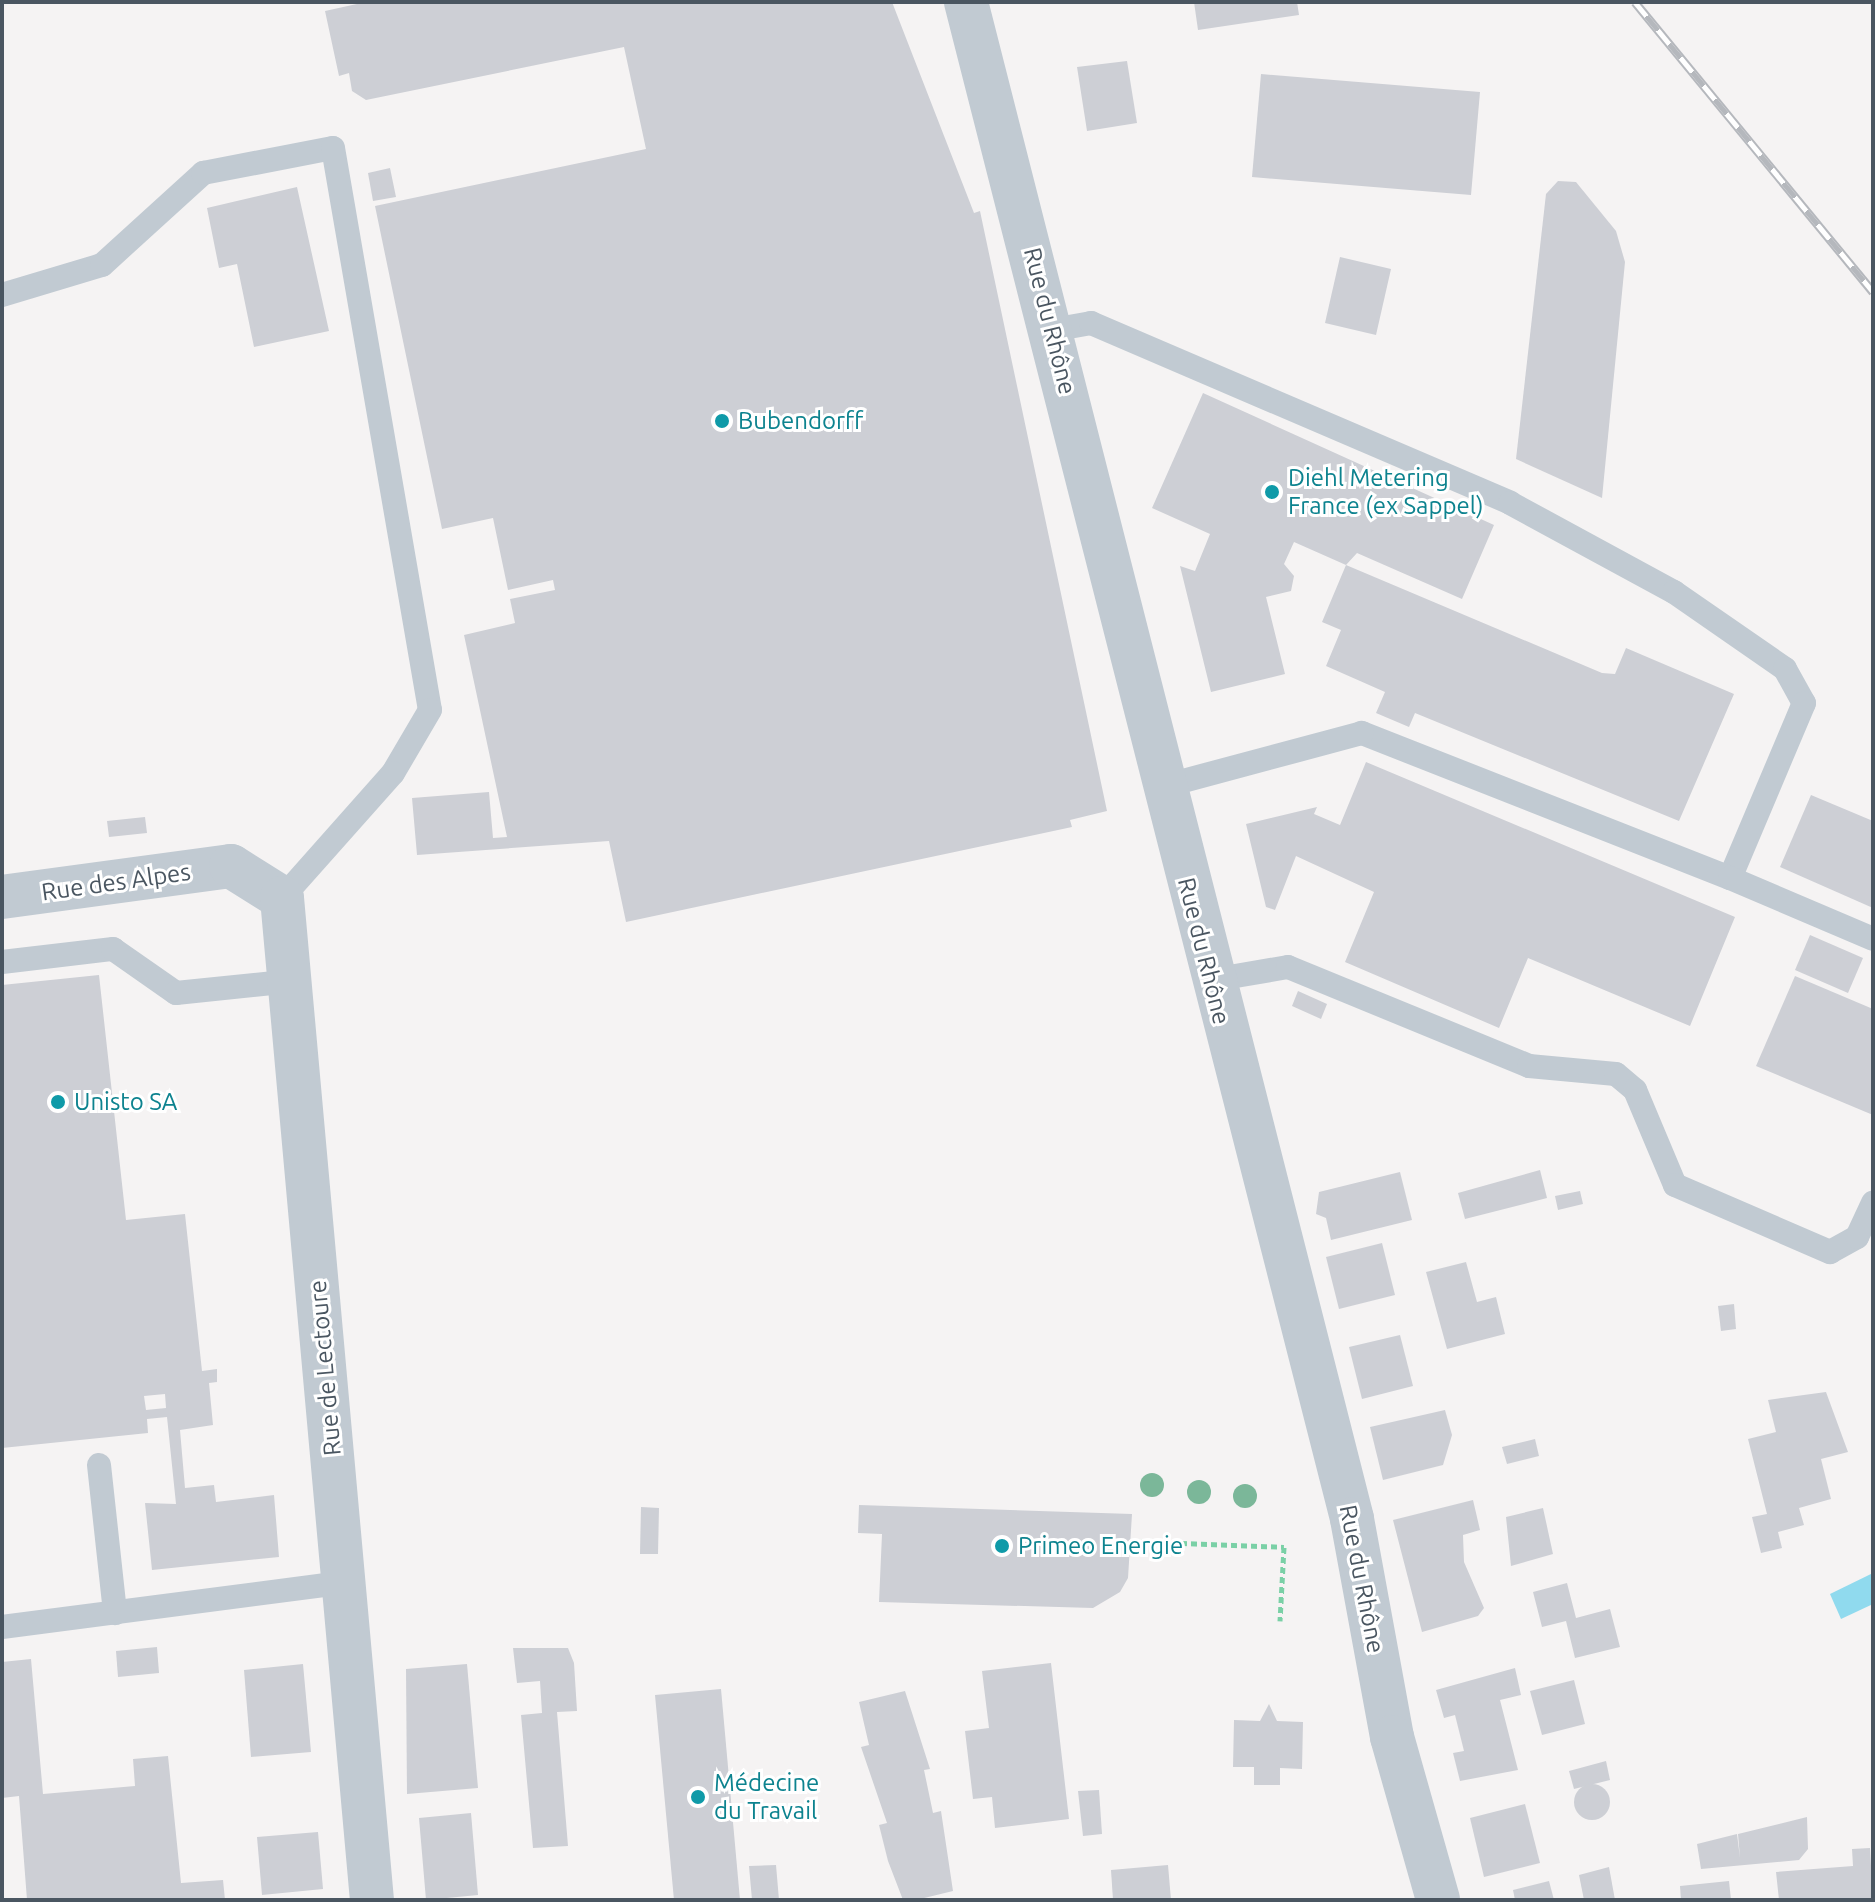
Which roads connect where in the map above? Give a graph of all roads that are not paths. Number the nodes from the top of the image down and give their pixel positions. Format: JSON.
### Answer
{"nodes":[{"id":1,"x":966,"y":2,"type":"edge"},
{"id":2,"x":2,"y":295,"type":"edge"},
{"id":3,"x":1052,"y":330,"type":"junction"},
{"id":4,"x":1164,"y":786,"type":"junction"},
{"id":5,"x":1730,"y":878,"type":"junction"},
{"id":6,"x":2,"y":897,"type":"edge"},
{"id":7,"x":282,"y":898,"type":"junction"},
{"id":8,"x":1873,"y":939,"type":"edge"},
{"id":9,"x":2,"y":962,"type":"edge"},
{"id":10,"x":1212,"y":980,"type":"junction"},
{"id":11,"x":293,"y":981,"type":"junction"},
{"id":12,"x":1873,"y":1203,"type":"edge"},
{"id":13,"x":99,"y":1465,"type":"dead end"},
{"id":14,"x":343,"y":1583,"type":"junction"},
{"id":15,"x":115,"y":1613,"type":"junction"},
{"id":16,"x":2,"y":1627,"type":"edge"},
{"id":17,"x":372,"y":1900,"type":"edge"},
{"id":18,"x":1438,"y":1900,"type":"edge"}],
"edges":[{"from":1,"to":3,"type":"street","name":"Rue du Rhône"},
{"from":2,"to":7,"type":"lane"},
{"from":3,"to":4,"type":"street","name":"Rue du Rhône"},
{"from":3,"to":5,"type":"lane"},
{"from":4,"to":5,"type":"lane"},
{"from":4,"to":10,"type":"street","name":"Rue du Rhône"},
{"from":5,"to":8,"type":"lane"},
{"from":6,"to":7,"type":"street","name":"Rue des Alpes"},
{"from":7,"to":11,"type":"street","name":"Rue de Lectoure"},
{"from":9,"to":11,"type":"lane"},
{"from":10,"to":12,"type":"lane"},
{"from":10,"to":18,"type":"street","name":"Rue du Rhône"},
{"from":11,"to":14,"type":"street","name":"Rue de Lectoure"},
{"from":13,"to":15,"type":"lane"},
{"from":14,"to":15,"type":"lane"},
{"from":14,"to":17,"type":"street","name":"Rue de Lectoure"},
{"from":15,"to":16,"type":"lane"}]}
